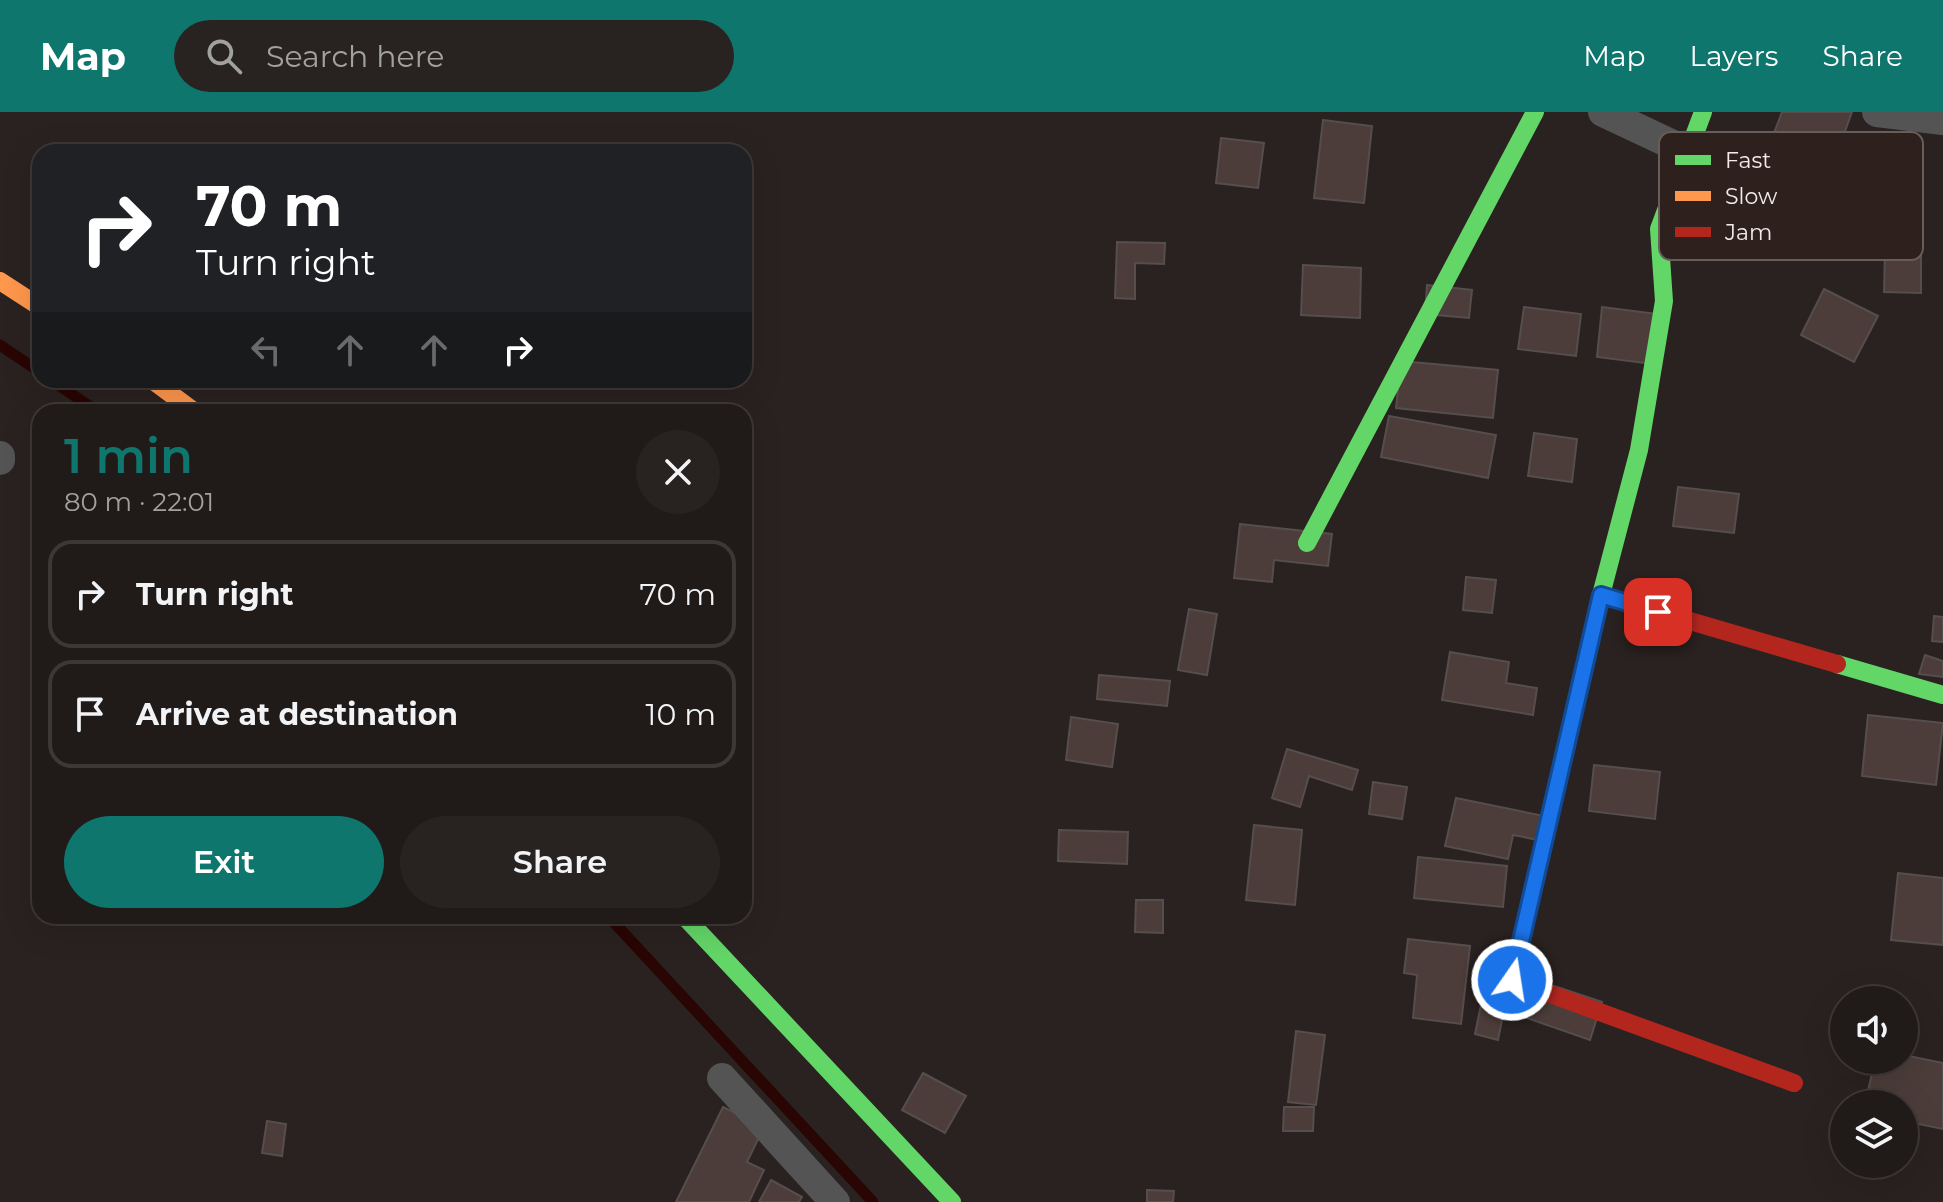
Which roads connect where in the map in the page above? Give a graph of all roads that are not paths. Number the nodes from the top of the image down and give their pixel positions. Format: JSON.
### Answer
{"nodes":[{"id":1,"x":1535,"y":112,"type":"edge"},
{"id":2,"x":1603,"y":112,"type":"edge"},
{"id":3,"x":1703,"y":112,"type":"edge"},
{"id":4,"x":1877,"y":112,"type":"edge"},
{"id":5,"x":1943,"y":120,"type":"edge"},
{"id":6,"x":1696,"y":132,"type":"edge"},
{"id":7,"x":1659,"y":138,"type":"edge"},
{"id":8,"x":1661,"y":260,"type":"edge"},
{"id":9,"x":0,"y":281,"type":"edge"},
{"id":10,"x":32,"y":302,"type":"edge"},
{"id":11,"x":163,"y":388,"type":"edge"},
{"id":12,"x":184,"y":404,"type":"edge"},
{"id":13,"x":1307,"y":543,"type":"dead end"},
{"id":14,"x":1601,"y":595,"type":"junction"},
{"id":15,"x":1943,"y":695,"type":"edge"},
{"id":16,"x":691,"y":924,"type":"edge"},
{"id":17,"x":722,"y":1078,"type":"dead end"},
{"id":18,"x":1794,"y":1083,"type":"dead end"},
{"id":19,"x":835,"y":1202,"type":"edge"},
{"id":20,"x":952,"y":1202,"type":"edge"}],
"edges":[{"from":1,"to":13,"type":"street"},
{"from":2,"to":7,"type":"street"},
{"from":3,"to":6,"type":"street"},
{"from":4,"to":5,"type":"street"},
{"from":8,"to":14,"type":"street"},
{"from":9,"to":10,"type":"street"},
{"from":11,"to":12,"type":"street"},
{"from":14,"to":15,"type":"street"},
{"from":14,"to":18,"type":"street"},
{"from":16,"to":20,"type":"street"},
{"from":17,"to":19,"type":"street"}]}
